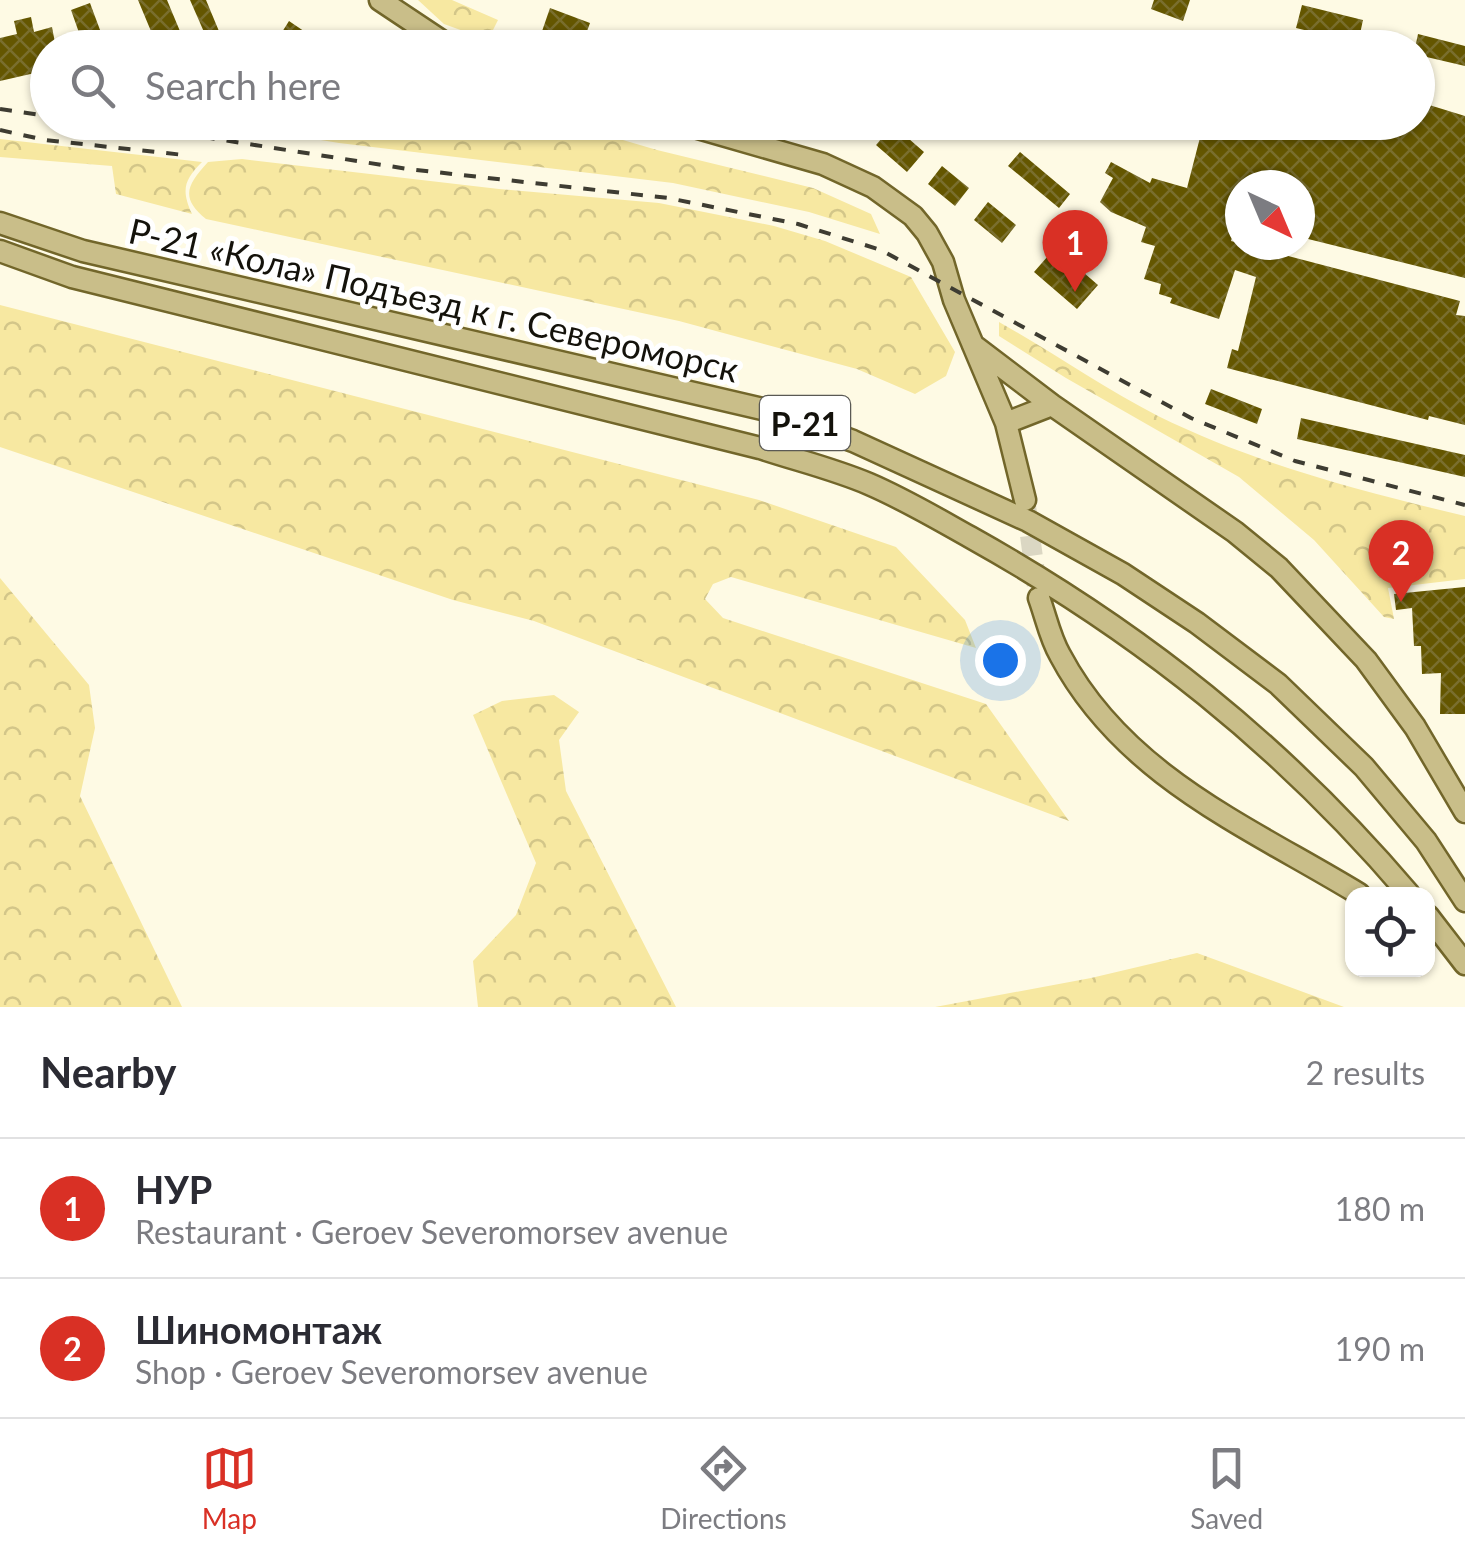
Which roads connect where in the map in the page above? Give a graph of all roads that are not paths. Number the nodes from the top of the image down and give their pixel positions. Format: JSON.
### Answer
{"nodes":[{"id":1,"x":380,"y":0,"type":"edge"},
{"id":2,"x":425,"y":30,"type":"edge"},
{"id":3,"x":740,"y":140,"type":"edge"},
{"id":4,"x":0,"y":223,"type":"edge"},
{"id":5,"x":0,"y":252,"type":"edge"},
{"id":6,"x":974,"y":345,"type":"junction"},
{"id":7,"x":1052,"y":406,"type":"junction"},
{"id":8,"x":1006,"y":423,"type":"junction"},
{"id":9,"x":1026,"y":500,"type":"tunnel mouth"},
{"id":10,"x":1039,"y":598,"type":"tunnel mouth"},
{"id":11,"x":1465,"y":812,"type":"edge"},
{"id":12,"x":1348,"y":887,"type":"edge"},
{"id":13,"x":1403,"y":887,"type":"edge"},
{"id":14,"x":1465,"y":900,"type":"edge"},
{"id":15,"x":1435,"y":925,"type":"edge"},
{"id":16,"x":1435,"y":941,"type":"edge"},
{"id":17,"x":1462,"y":960,"type":"edge"}],
"edges":[{"from":1,"to":2,"type":"main road"},
{"from":3,"to":6,"type":"main road"},
{"from":4,"to":14,"type":"main road","name":"Р-21 «Кола» Подъезд к г. Североморск","number":"Р-21"},
{"from":5,"to":13,"type":"main road","name":"Р-21 «Кола» Подъезд к г. Североморск","number":"Р-21"},
{"from":6,"to":7,"type":"main road"},
{"from":6,"to":8,"type":"main road"},
{"from":7,"to":8,"type":"main road"},
{"from":7,"to":11,"type":"main road"},
{"from":8,"to":9,"type":"main road"},
{"from":10,"to":12,"type":"main road"},
{"from":15,"to":17,"type":"main road"},
{"from":16,"to":17,"type":"main road"}]}
